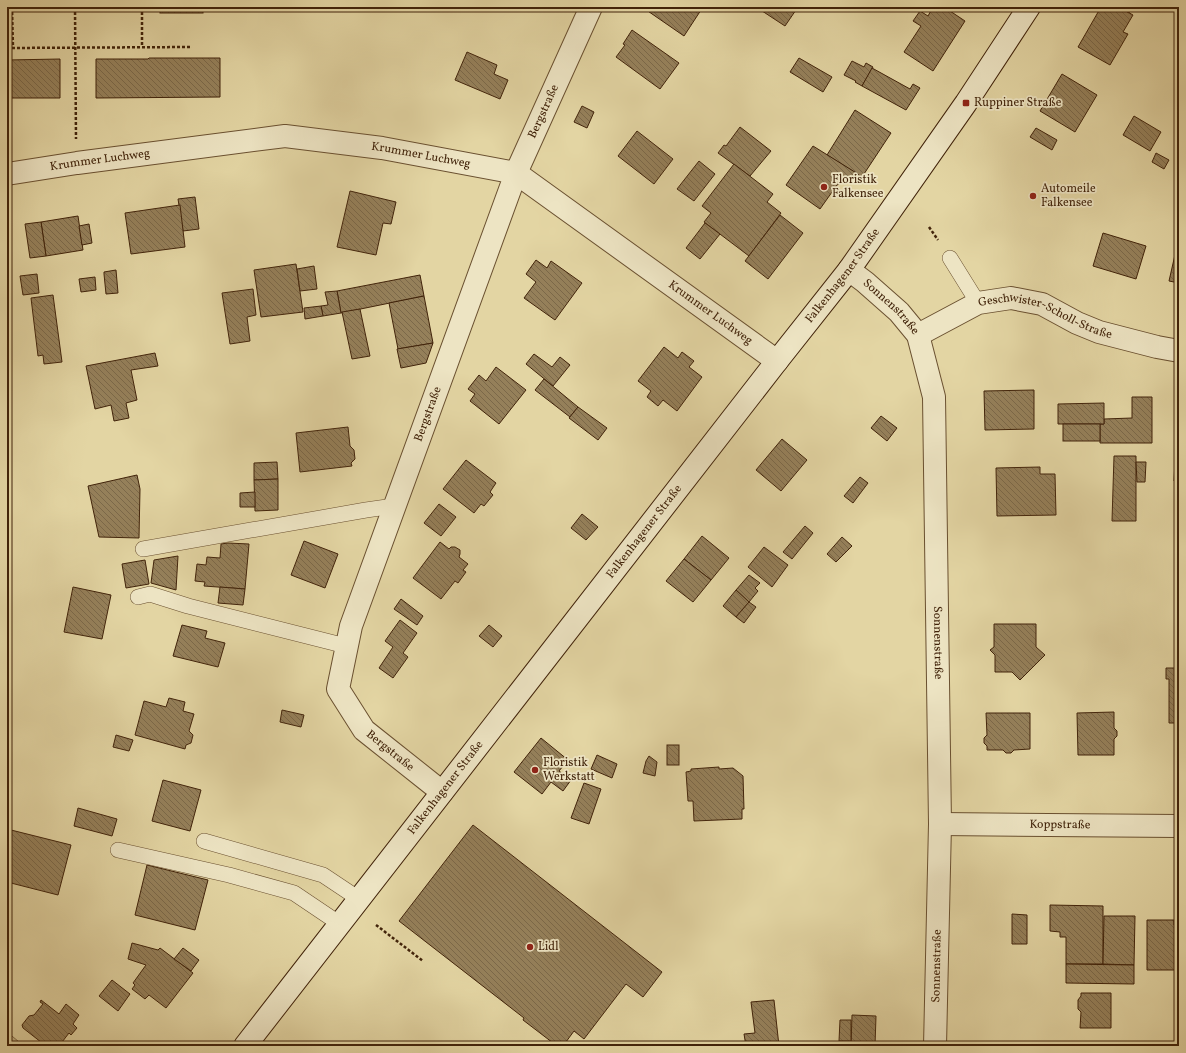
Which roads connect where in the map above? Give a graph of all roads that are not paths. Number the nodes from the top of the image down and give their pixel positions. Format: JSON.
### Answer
{"nodes":[{"id":1,"x":591,"y":7,"type":"edge"},
{"id":2,"x":1029,"y":7,"type":"edge"},
{"id":3,"x":516,"y":173,"type":"junction"},
{"id":4,"x":7,"y":174,"type":"edge"},
{"id":5,"x":950,"y":258,"type":"dead end"},
{"id":6,"x":849,"y":270,"type":"junction"},
{"id":7,"x":978,"y":303,"type":"junction"},
{"id":8,"x":918,"y":335,"type":"junction"},
{"id":9,"x":1179,"y":351,"type":"edge"},
{"id":10,"x":777,"y":361,"type":"junction"},
{"id":11,"x":394,"y":506,"type":"junction"},
{"id":12,"x":142,"y":549,"type":"dead end"},
{"id":13,"x":138,"y":596,"type":"dead end"},
{"id":14,"x":346,"y":646,"type":"junction"},
{"id":15,"x":442,"y":792,"type":"junction"},
{"id":16,"x":940,"y":824,"type":"junction"},
{"id":17,"x":1179,"y":826,"type":"edge"},
{"id":18,"x":204,"y":841,"type":"dead end"},
{"id":19,"x":118,"y":850,"type":"dead end"},
{"id":20,"x":359,"y":899,"type":"junction"},
{"id":21,"x":340,"y":924,"type":"junction"},
{"id":22,"x":245,"y":1046,"type":"edge"},
{"id":23,"x":935,"y":1046,"type":"edge"}],
"edges":[{"from":1,"to":3,"type":"street","name":"Bergstraße"},
{"from":2,"to":6,"type":"street","name":"Falkenhagener Straße"},
{"from":3,"to":4,"type":"street","name":"Krummer Luchweg"},
{"from":3,"to":10,"type":"street","name":"Krummer Luchweg"},
{"from":3,"to":11,"type":"street","name":"Bergstraße"},
{"from":5,"to":7,"type":"lane"},
{"from":6,"to":8,"type":"street","name":"Sonnenstraße"},
{"from":6,"to":10,"type":"street","name":"Falkenhagener Straße"},
{"from":7,"to":8,"type":"street","name":"Geschwister-Scholl-Straße"},
{"from":7,"to":9,"type":"street","name":"Geschwister-Scholl-Straße"},
{"from":8,"to":16,"type":"street","name":"Sonnenstraße"},
{"from":10,"to":15,"type":"street","name":"Falkenhagener Straße"},
{"from":11,"to":12,"type":"lane"},
{"from":11,"to":14,"type":"street","name":"Bergstraße"},
{"from":13,"to":14,"type":"lane"},
{"from":14,"to":15,"type":"street","name":"Bergstraße"},
{"from":15,"to":20,"type":"street","name":"Falkenhagener Straße"},
{"from":16,"to":17,"type":"street","name":"Koppstraße"},
{"from":16,"to":23,"type":"street","name":"Sonnenstraße"},
{"from":18,"to":20,"type":"lane"},
{"from":19,"to":21,"type":"lane"},
{"from":20,"to":21,"type":"street","name":"Falkenhagener Straße"},
{"from":21,"to":22,"type":"street","name":"Falkenhagener Straße"}]}
